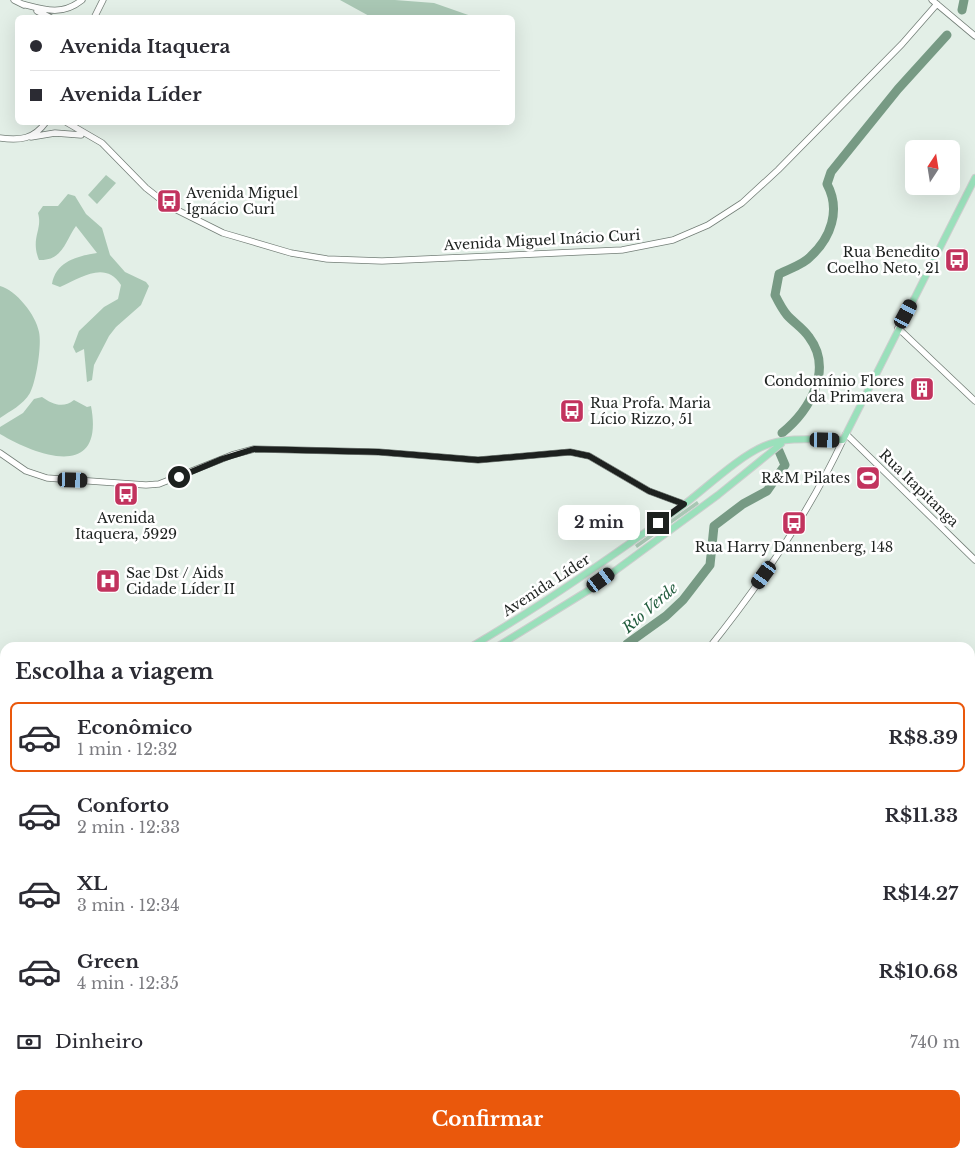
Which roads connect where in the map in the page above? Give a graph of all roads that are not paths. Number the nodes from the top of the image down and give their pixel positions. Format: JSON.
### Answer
{"nodes":[{"id":1,"x":14,"y":0,"type":"edge"},
{"id":2,"x":82,"y":0,"type":"edge"},
{"id":3,"x":103,"y":0,"type":"edge"},
{"id":4,"x":934,"y":2,"type":"edge"},
{"id":5,"x":22,"y":4,"type":"junction"},
{"id":6,"x":44,"y":15,"type":"edge"},
{"id":7,"x":96,"y":15,"type":"edge"},
{"id":8,"x":975,"y":36,"type":"edge"},
{"id":9,"x":43,"y":125,"type":"edge"},
{"id":10,"x":71,"y":125,"type":"edge"},
{"id":11,"x":31,"y":137,"type":"junction"},
{"id":12,"x":91,"y":137,"type":"junction"},
{"id":13,"x":0,"y":138,"type":"edge"},
{"id":14,"x":975,"y":178,"type":"edge"},
{"id":15,"x":898,"y":328,"type":"junction"},
{"id":16,"x":975,"y":401,"type":"edge"},
{"id":17,"x":844,"y":437,"type":"junction"},
{"id":18,"x":784,"y":442,"type":"junction"},
{"id":19,"x":0,"y":453,"type":"edge"},
{"id":20,"x":684,"y":504,"type":"junction"},
{"id":21,"x":975,"y":560,"type":"edge"},
{"id":22,"x":479,"y":642,"type":"edge"},
{"id":23,"x":505,"y":642,"type":"edge"},
{"id":24,"x":714,"y":642,"type":"edge"}],
"edges":[{"from":1,"to":5,"type":"street"},
{"from":2,"to":5,"type":"street"},
{"from":3,"to":7,"type":"street"},
{"from":4,"to":8,"type":"street","name":"Avenida Miguel Inácio Curi"},
{"from":4,"to":12,"type":"street","name":"Avenida Miguel Inácio Curi"},
{"from":5,"to":6,"type":"street"},
{"from":9,"to":11,"type":"street"},
{"from":10,"to":12,"type":"street","name":"Avenida Miguel Inácio Curi"},
{"from":11,"to":12,"type":"street","name":"Avenida Miguel Inácio Curi"},
{"from":11,"to":13,"type":"street","name":"Avenida Miguel Inácio Curi"},
{"from":14,"to":15,"type":"main road"},
{"from":15,"to":16,"type":"street"},
{"from":15,"to":17,"type":"main road"},
{"from":17,"to":18,"type":"main road","name":"Avenida Líder"},
{"from":17,"to":21,"type":"street","name":"Rua Itapitanga"},
{"from":17,"to":24,"type":"street"},
{"from":18,"to":20,"type":"main road","name":"Avenida Líder"},
{"from":18,"to":23,"type":"main road","name":"Avenida Líder"},
{"from":19,"to":20,"type":"street"},
{"from":20,"to":22,"type":"main road","name":"Avenida Líder"}]}
